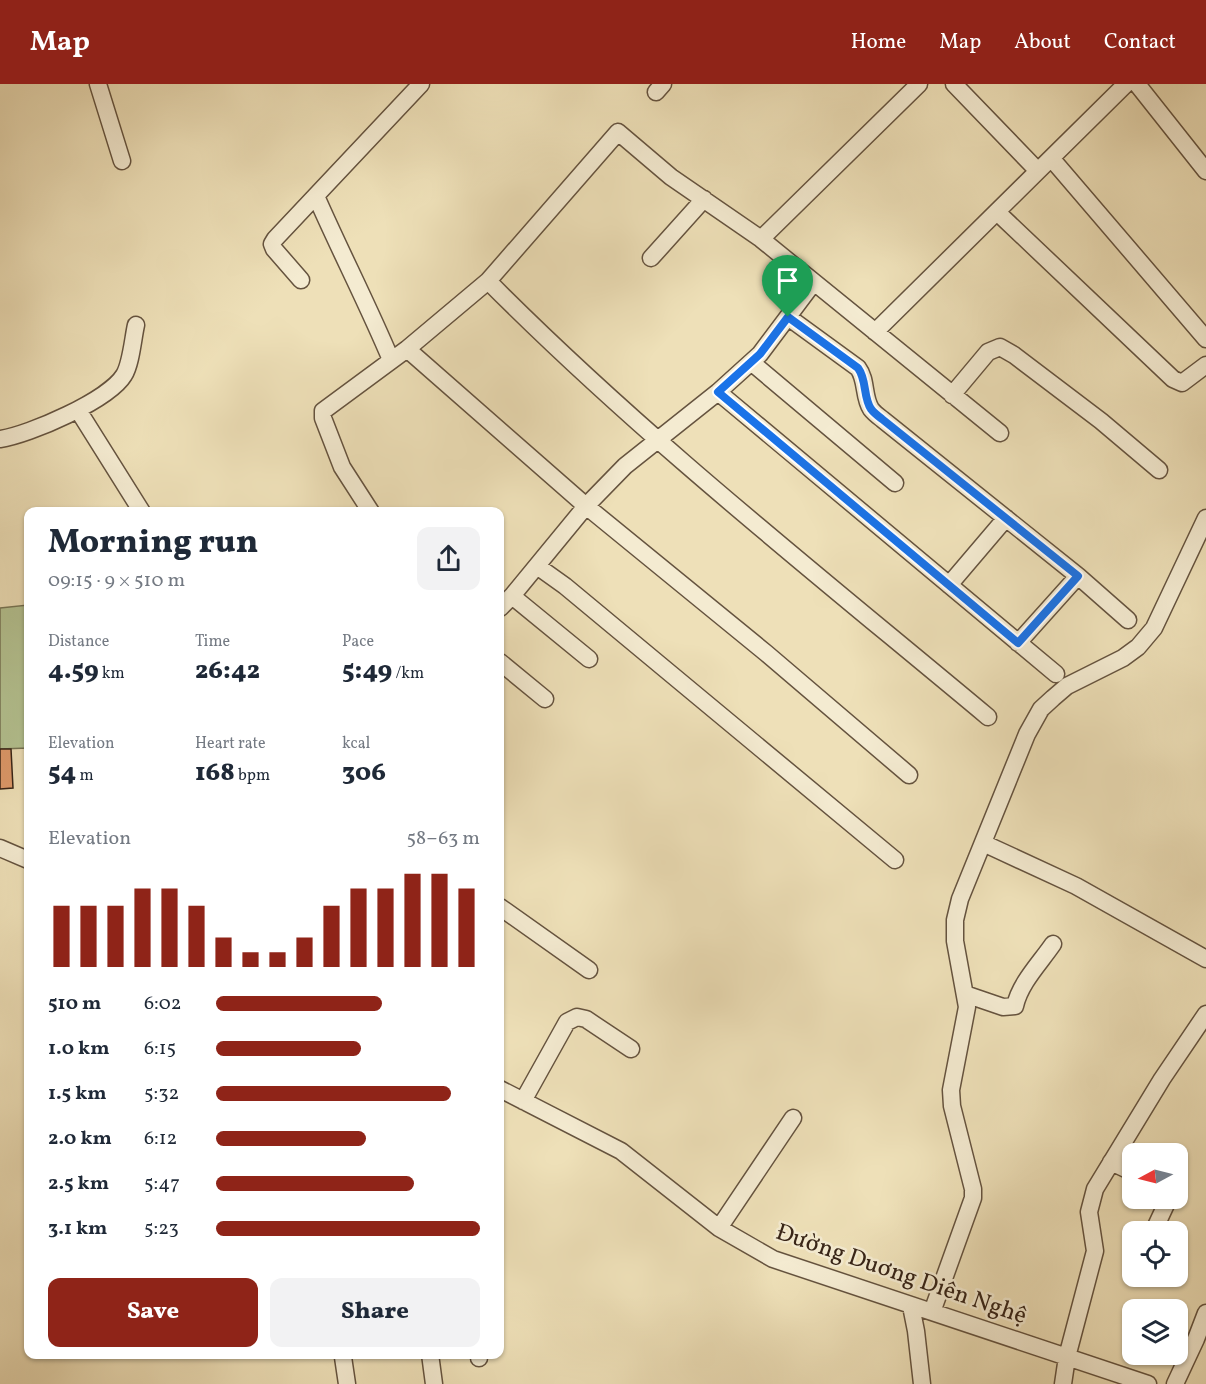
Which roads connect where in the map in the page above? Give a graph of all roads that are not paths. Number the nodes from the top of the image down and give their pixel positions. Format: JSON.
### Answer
{"nodes":[{"id":1,"x":98,"y":84,"type":"edge"},
{"id":2,"x":421,"y":84,"type":"edge"},
{"id":3,"x":919,"y":84,"type":"edge"},
{"id":4,"x":954,"y":84,"type":"edge"},
{"id":5,"x":1126,"y":84,"type":"edge"},
{"id":6,"x":1137,"y":84,"type":"edge"},
{"id":7,"x":1051,"y":158,"type":"junction"},
{"id":8,"x":122,"y":161,"type":"dead end"},
{"id":9,"x":1038,"y":171,"type":"junction"},
{"id":10,"x":1206,"y":171,"type":"edge"},
{"id":11,"x":316,"y":196,"type":"junction"},
{"id":12,"x":704,"y":199,"type":"junction"},
{"id":13,"x":997,"y":212,"type":"junction"},
{"id":14,"x":761,"y":240,"type":"junction"},
{"id":15,"x":651,"y":258,"type":"dead end"},
{"id":16,"x":301,"y":280,"type":"dead end"},
{"id":17,"x":488,"y":281,"type":"junction"},
{"id":18,"x":814,"y":282,"type":"junction"},
{"id":19,"x":788,"y":317,"type":"junction"},
{"id":20,"x":136,"y":325,"type":"dead end"},
{"id":21,"x":875,"y":332,"type":"junction"},
{"id":22,"x":1206,"y":339,"type":"edge"},
{"id":23,"x":407,"y":349,"type":"junction"},
{"id":24,"x":391,"y":360,"type":"junction"},
{"id":25,"x":751,"y":362,"type":"junction"},
{"id":26,"x":1206,"y":365,"type":"edge"},
{"id":27,"x":718,"y":392,"type":"junction"},
{"id":28,"x":952,"y":395,"type":"junction"},
{"id":29,"x":78,"y":410,"type":"junction"},
{"id":30,"x":1000,"y":433,"type":"dead end"},
{"id":31,"x":0,"y":439,"type":"edge"},
{"id":32,"x":657,"y":440,"type":"junction"},
{"id":33,"x":1158,"y":470,"type":"dead end"},
{"id":34,"x":895,"y":483,"type":"dead end"},
{"id":35,"x":586,"y":506,"type":"junction"},
{"id":36,"x":139,"y":507,"type":"edge"},
{"id":37,"x":369,"y":507,"type":"edge"},
{"id":38,"x":1006,"y":518,"type":"junction"},
{"id":39,"x":1206,"y":518,"type":"edge"},
{"id":40,"x":537,"y":566,"type":"junction"},
{"id":41,"x":1078,"y":576,"type":"junction"},
{"id":42,"x":949,"y":585,"type":"junction"},
{"id":43,"x":506,"y":602,"type":"edge"},
{"id":44,"x":1128,"y":620,"type":"dead end"},
{"id":45,"x":1018,"y":643,"type":"junction"},
{"id":46,"x":589,"y":659,"type":"dead end"},
{"id":47,"x":504,"y":665,"type":"edge"},
{"id":48,"x":1056,"y":675,"type":"dead end"},
{"id":49,"x":545,"y":699,"type":"dead end"},
{"id":50,"x":988,"y":717,"type":"dead end"},
{"id":51,"x":909,"y":775,"type":"dead end"},
{"id":52,"x":983,"y":843,"type":"junction"},
{"id":53,"x":0,"y":848,"type":"edge"},
{"id":54,"x":24,"y":858,"type":"edge"},
{"id":55,"x":895,"y":860,"type":"dead end"},
{"id":56,"x":504,"y":910,"type":"edge"},
{"id":57,"x":1053,"y":944,"type":"dead end"},
{"id":58,"x":1206,"y":959,"type":"edge"},
{"id":59,"x":589,"y":970,"type":"dead end"},
{"id":60,"x":965,"y":994,"type":"junction"},
{"id":61,"x":1206,"y":1014,"type":"edge"},
{"id":62,"x":631,"y":1049,"type":"dead end"},
{"id":63,"x":504,"y":1091,"type":"edge"},
{"id":64,"x":523,"y":1101,"type":"junction"},
{"id":65,"x":793,"y":1118,"type":"dead end"},
{"id":66,"x":1111,"y":1162,"type":"junction"},
{"id":67,"x":1122,"y":1167,"type":"edge"},
{"id":68,"x":719,"y":1228,"type":"junction"},
{"id":69,"x":911,"y":1306,"type":"junction"},
{"id":70,"x":932,"y":1312,"type":"junction"},
{"id":71,"x":1206,"y":1313,"type":"edge"},
{"id":72,"x":1066,"y":1357,"type":"junction"},
{"id":73,"x":343,"y":1359,"type":"edge"},
{"id":74,"x":431,"y":1359,"type":"edge"},
{"id":75,"x":347,"y":1384,"type":"edge"},
{"id":76,"x":434,"y":1384,"type":"edge"},
{"id":77,"x":922,"y":1384,"type":"edge"},
{"id":78,"x":1063,"y":1384,"type":"edge"},
{"id":79,"x":1148,"y":1384,"type":"edge"},
{"id":80,"x":1175,"y":1384,"type":"edge"}],
"edges":[{"from":1,"to":8,"type":"street"},
{"from":2,"to":11,"type":"street"},
{"from":3,"to":14,"type":"street"},
{"from":4,"to":9,"type":"street"},
{"from":5,"to":7,"type":"street"},
{"from":6,"to":10,"type":"street"},
{"from":7,"to":9,"type":"street"},
{"from":7,"to":22,"type":"street"},
{"from":9,"to":13,"type":"street"},
{"from":11,"to":16,"type":"street"},
{"from":11,"to":24,"type":"street"},
{"from":12,"to":14,"type":"street"},
{"from":12,"to":15,"type":"street"},
{"from":12,"to":17,"type":"street"},
{"from":13,"to":21,"type":"street"},
{"from":13,"to":26,"type":"street"},
{"from":14,"to":18,"type":"street"},
{"from":17,"to":23,"type":"street"},
{"from":17,"to":32,"type":"street"},
{"from":18,"to":19,"type":"street"},
{"from":18,"to":21,"type":"street"},
{"from":19,"to":25,"type":"street"},
{"from":19,"to":38,"type":"street"},
{"from":20,"to":29,"type":"street"},
{"from":21,"to":28,"type":"street"},
{"from":23,"to":24,"type":"street"},
{"from":23,"to":35,"type":"street"},
{"from":24,"to":37,"type":"street"},
{"from":25,"to":27,"type":"street"},
{"from":25,"to":34,"type":"street"},
{"from":27,"to":32,"type":"street"},
{"from":27,"to":42,"type":"street"},
{"from":28,"to":30,"type":"street"},
{"from":28,"to":33,"type":"street"},
{"from":29,"to":31,"type":"street"},
{"from":29,"to":36,"type":"street"},
{"from":32,"to":35,"type":"street"},
{"from":32,"to":50,"type":"street"},
{"from":35,"to":40,"type":"street"},
{"from":35,"to":51,"type":"street"},
{"from":38,"to":41,"type":"street"},
{"from":38,"to":42,"type":"street"},
{"from":39,"to":52,"type":"street"},
{"from":40,"to":43,"type":"street"},
{"from":40,"to":55,"type":"street"},
{"from":41,"to":44,"type":"street"},
{"from":41,"to":45,"type":"street"},
{"from":42,"to":45,"type":"street"},
{"from":43,"to":46,"type":"street"},
{"from":45,"to":48,"type":"street"},
{"from":47,"to":49,"type":"street"},
{"from":52,"to":58,"type":"street"},
{"from":52,"to":60,"type":"street"},
{"from":53,"to":54,"type":"street"},
{"from":56,"to":59,"type":"street"},
{"from":57,"to":60,"type":"street"},
{"from":60,"to":70,"type":"street"},
{"from":61,"to":66,"type":"street"},
{"from":62,"to":64,"type":"street"},
{"from":63,"to":64,"type":"street","name":"Đường Duơng Diên Nghệ"},
{"from":64,"to":68,"type":"street","name":"Đường Duơng Diên Nghệ"},
{"from":65,"to":68,"type":"street"},
{"from":66,"to":67,"type":"street"},
{"from":66,"to":72,"type":"street"},
{"from":68,"to":69,"type":"street","name":"Đường Duơng Diên Nghệ"},
{"from":69,"to":70,"type":"street","name":"Đường Duơng Diên Nghệ"},
{"from":69,"to":77,"type":"street"},
{"from":70,"to":72,"type":"street","name":"Đường Duơng Diên Nghệ"},
{"from":71,"to":80,"type":"street"},
{"from":72,"to":78,"type":"street"},
{"from":72,"to":79,"type":"street","name":"Đường Duơng Diên Nghệ"},
{"from":73,"to":75,"type":"street"},
{"from":74,"to":76,"type":"street"}]}
